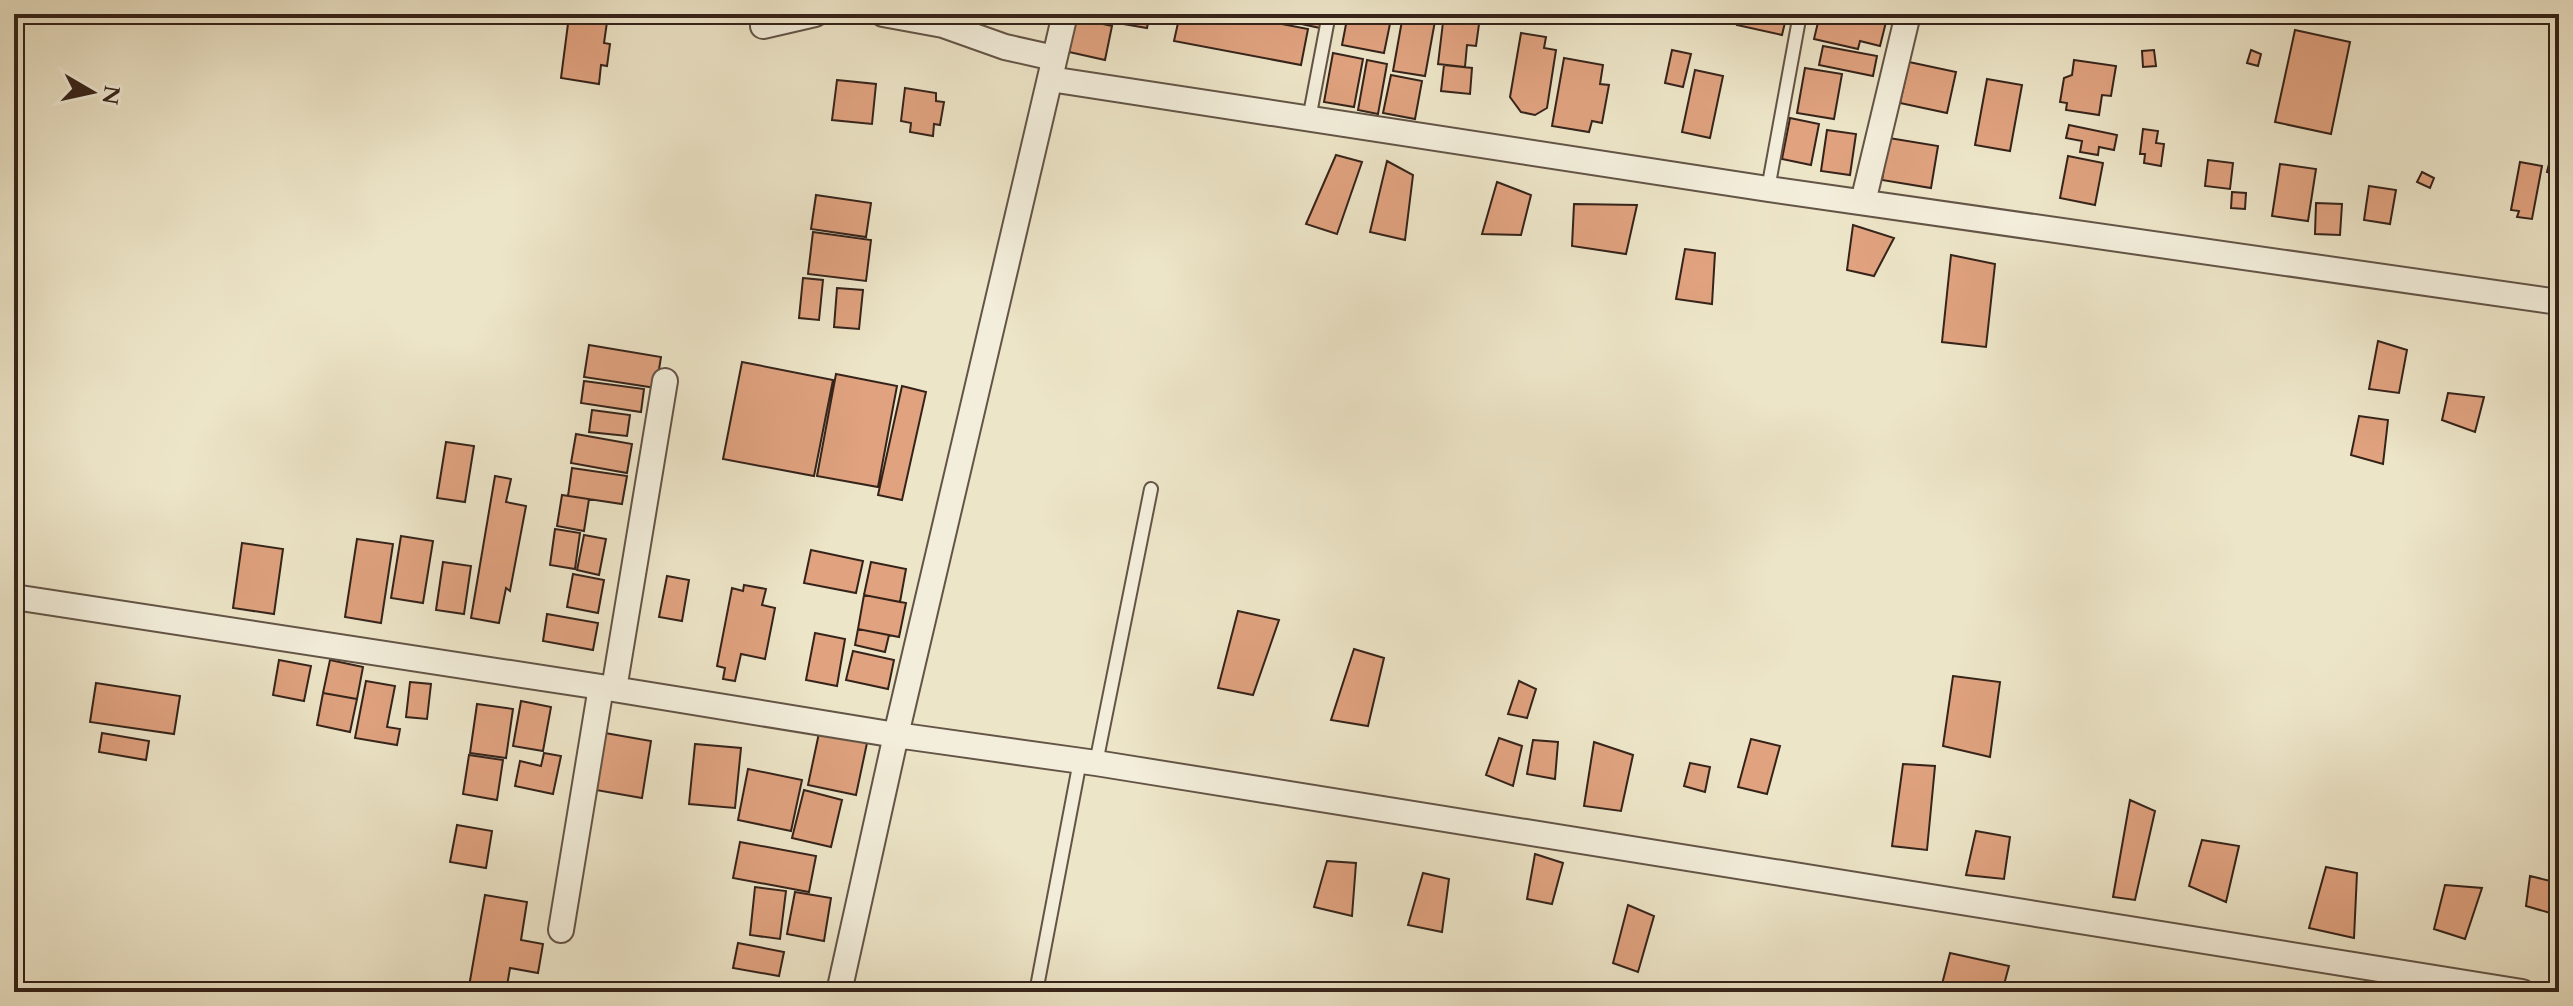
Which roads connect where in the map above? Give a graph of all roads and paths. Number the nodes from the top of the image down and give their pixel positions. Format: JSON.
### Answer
{"nodes":[{"id":1,"x":815,"y":14,"type":"edge"},
{"id":2,"x":883,"y":14,"type":"edge"},
{"id":3,"x":1065,"y":14,"type":"edge"},
{"id":4,"x":1329,"y":14,"type":"edge"},
{"id":5,"x":1800,"y":14,"type":"edge"},
{"id":6,"x":1908,"y":14,"type":"edge"},
{"id":7,"x":763,"y":26,"type":"dead end"},
{"id":8,"x":1052,"y":68,"type":"junction"},
{"id":9,"x":1309,"y":119,"type":"junction"},
{"id":10,"x":1768,"y":189,"type":"junction"},
{"id":11,"x":1863,"y":202,"type":"junction"},
{"id":12,"x":2559,"y":302,"type":"edge"},
{"id":13,"x":665,"y":381,"type":"dead end"},
{"id":14,"x":1151,"y":489,"type":"dead end"},
{"id":15,"x":14,"y":597,"type":"edge"},
{"id":16,"x":608,"y":688,"type":"junction"},
{"id":17,"x":896,"y":735,"type":"junction"},
{"id":18,"x":1088,"y":762,"type":"junction"},
{"id":19,"x":561,"y":930,"type":"dead end"},
{"id":20,"x":839,"y":992,"type":"edge"},
{"id":21,"x":1036,"y":992,"type":"edge"},
{"id":22,"x":2522,"y":992,"type":"edge"}],
"edges":[{"from":1,"to":7,"type":"street"},
{"from":2,"to":8,"type":"street"},
{"from":3,"to":8,"type":"street"},
{"from":4,"to":9,"type":"lane"},
{"from":5,"to":10,"type":"lane"},
{"from":6,"to":11,"type":"street"},
{"from":8,"to":9,"type":"street"},
{"from":8,"to":17,"type":"street"},
{"from":9,"to":10,"type":"street"},
{"from":10,"to":11,"type":"street"},
{"from":11,"to":12,"type":"street"},
{"from":13,"to":16,"type":"street"},
{"from":14,"to":18,"type":"lane"},
{"from":15,"to":16,"type":"street"},
{"from":16,"to":17,"type":"street"},
{"from":16,"to":19,"type":"street"},
{"from":17,"to":18,"type":"street"},
{"from":17,"to":20,"type":"street"},
{"from":18,"to":21,"type":"lane"},
{"from":18,"to":22,"type":"street"}]}
